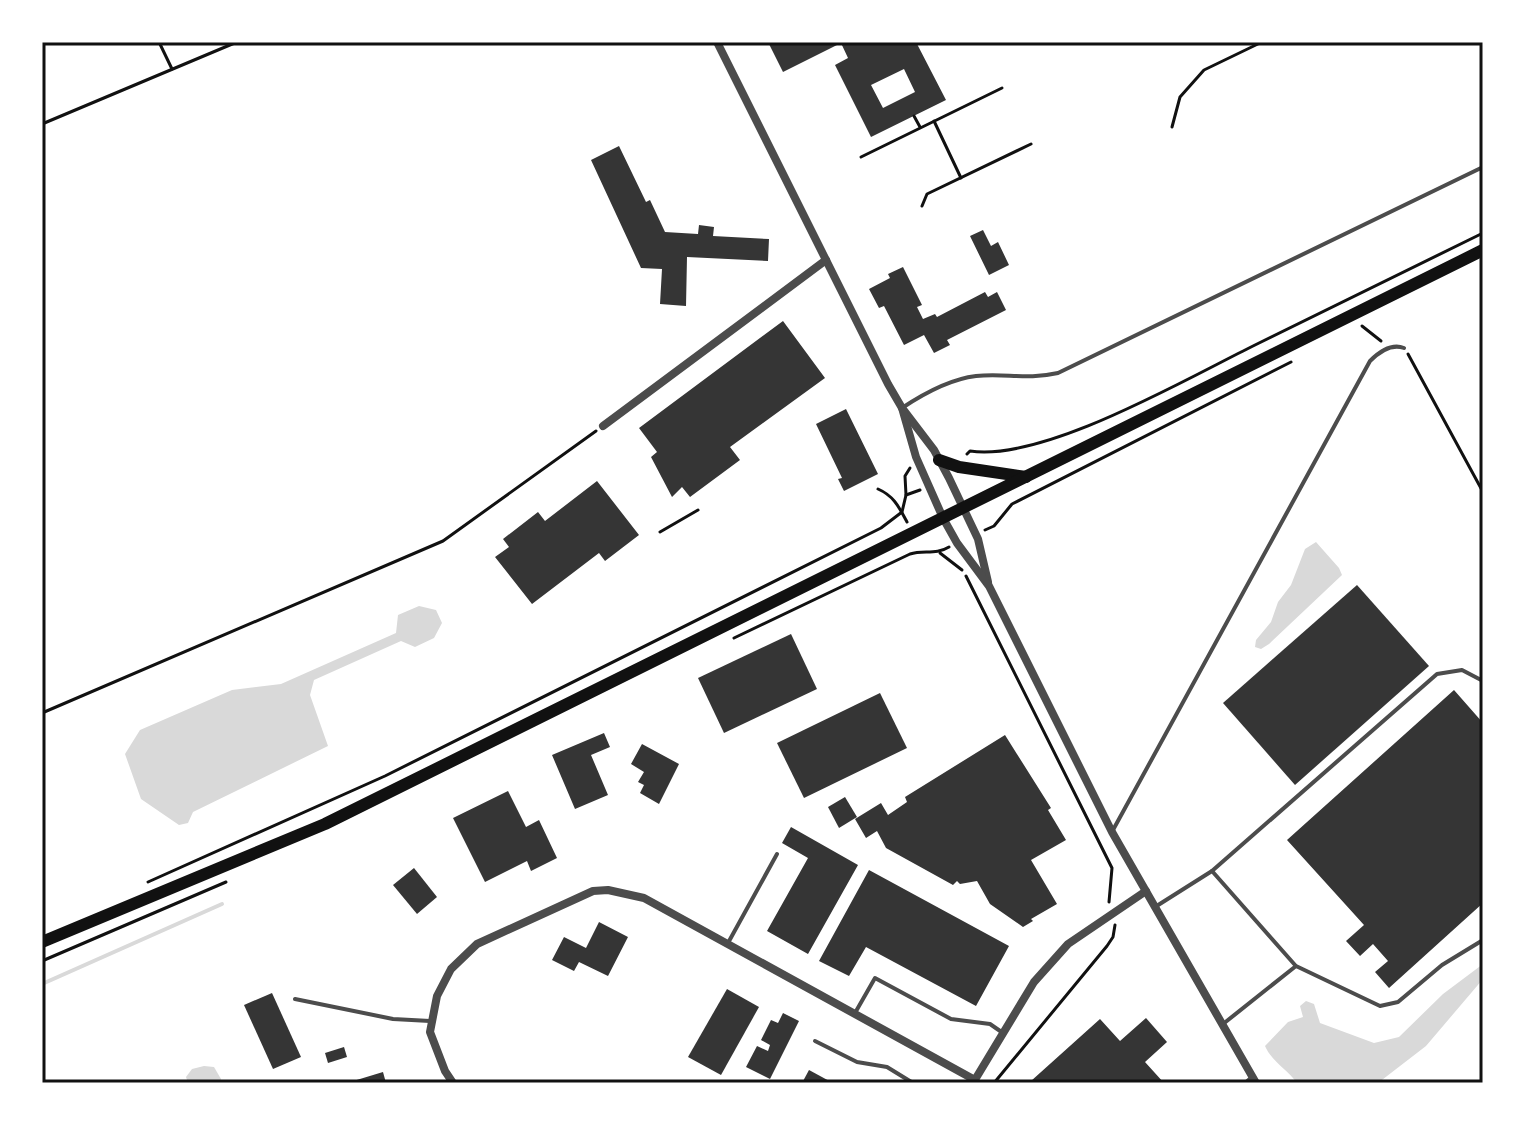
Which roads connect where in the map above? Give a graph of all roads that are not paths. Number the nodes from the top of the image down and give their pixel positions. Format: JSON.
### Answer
{"nodes":[{"id":1,"x":717,"y":42,"type":"edge"},
{"id":2,"x":1483,"y":167,"type":"edge"},
{"id":3,"x":1483,"y":250,"type":"edge"},
{"id":4,"x":826,"y":260,"type":"junction"},
{"id":5,"x":1404,"y":348,"type":"road end"},
{"id":6,"x":902,"y":408,"type":"junction"},
{"id":7,"x":603,"y":426,"type":"road end"},
{"id":8,"x":939,"y":460,"type":"junction"},
{"id":9,"x":1026,"y":477,"type":"junction"},
{"id":10,"x":963,"y":508,"type":"junction"},
{"id":11,"x":943,"y":518,"type":"junction"},
{"id":12,"x":989,"y":586,"type":"junction"},
{"id":13,"x":1483,"y":681,"type":"edge"},
{"id":14,"x":1112,"y":832,"type":"junction"},
{"id":15,"x":777,"y":854,"type":"dead end"},
{"id":16,"x":1212,"y":871,"type":"junction"},
{"id":17,"x":1146,"y":891,"type":"junction"},
{"id":18,"x":1155,"y":907,"type":"junction"},
{"id":19,"x":1483,"y":940,"type":"edge"},
{"id":20,"x":42,"y":942,"type":"edge"},
{"id":21,"x":728,"y":945,"type":"junction"},
{"id":22,"x":1296,"y":966,"type":"junction"},
{"id":23,"x":295,"y":999,"type":"dead end"},
{"id":24,"x":854,"y":1015,"type":"junction"},
{"id":25,"x":432,"y":1021,"type":"junction"},
{"id":26,"x":1222,"y":1024,"type":"junction"},
{"id":27,"x":1003,"y":1033,"type":"junction"},
{"id":28,"x":815,"y":1041,"type":"dead end"},
{"id":29,"x":1251,"y":1081,"type":"edge"},
{"id":30,"x":974,"y":1082,"type":"edge"},
{"id":31,"x":453,"y":1083,"type":"edge"},
{"id":32,"x":913,"y":1083,"type":"edge"}],
"edges":[{"from":1,"to":4,"type":"street"},
{"from":2,"to":6,"type":"lane"},
{"from":3,"to":9,"type":"main road"},
{"from":4,"to":6,"type":"street"},
{"from":4,"to":7,"type":"street"},
{"from":5,"to":14,"type":"lane"},
{"from":6,"to":8,"type":"street"},
{"from":6,"to":11,"type":"street"},
{"from":8,"to":9,"type":"main road"},
{"from":8,"to":10,"type":"street"},
{"from":9,"to":10,"type":"main road"},
{"from":10,"to":11,"type":"main road"},
{"from":10,"to":12,"type":"street"},
{"from":11,"to":12,"type":"street"},
{"from":11,"to":20,"type":"main road"},
{"from":12,"to":14,"type":"street"},
{"from":13,"to":16,"type":"lane"},
{"from":14,"to":17,"type":"street"},
{"from":15,"to":21,"type":"lane"},
{"from":16,"to":18,"type":"lane"},
{"from":16,"to":22,"type":"lane"},
{"from":17,"to":18,"type":"street"},
{"from":17,"to":27,"type":"street"},
{"from":18,"to":26,"type":"street"},
{"from":19,"to":22,"type":"lane"},
{"from":21,"to":24,"type":"street"},
{"from":21,"to":25,"type":"street"},
{"from":22,"to":26,"type":"lane"},
{"from":23,"to":25,"type":"lane"},
{"from":24,"to":27,"type":"lane"},
{"from":24,"to":30,"type":"street"},
{"from":25,"to":31,"type":"street"},
{"from":26,"to":29,"type":"street"},
{"from":27,"to":30,"type":"street"},
{"from":28,"to":32,"type":"lane"}]}
